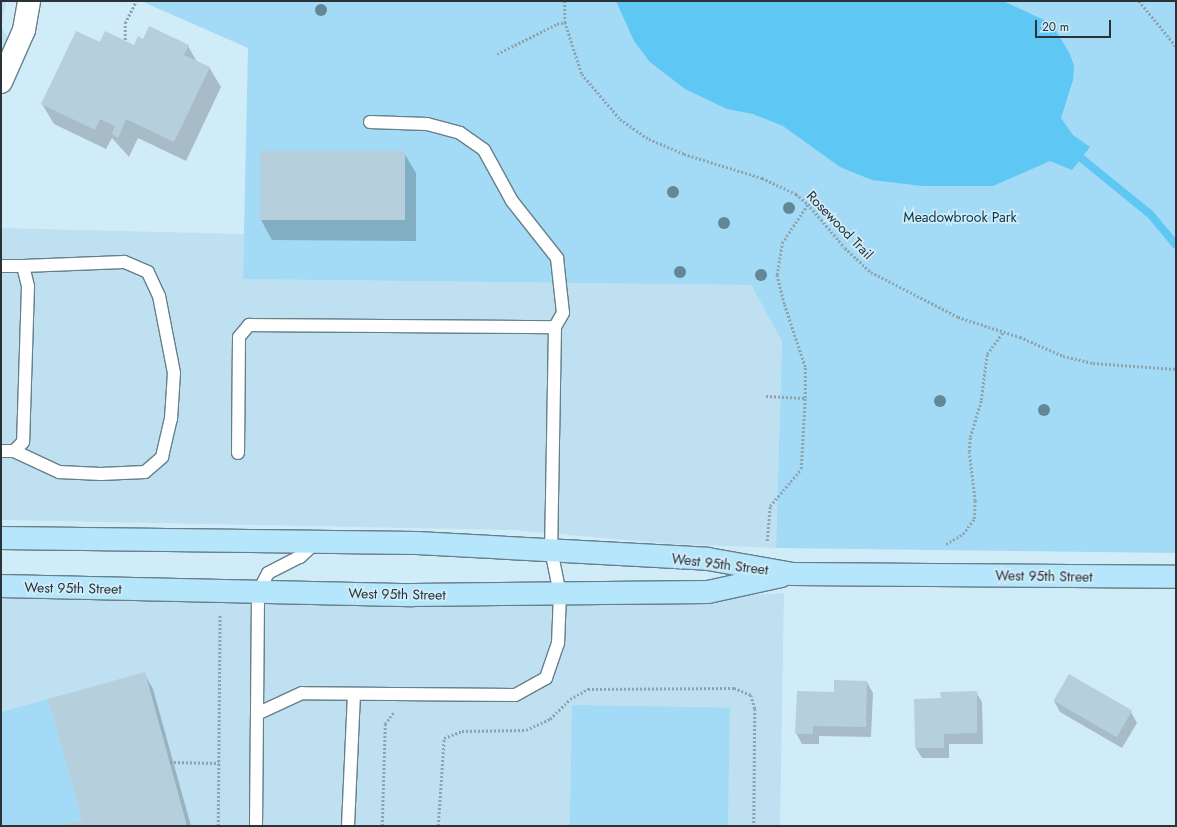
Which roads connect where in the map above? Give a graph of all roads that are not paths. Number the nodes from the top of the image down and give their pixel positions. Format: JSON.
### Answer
{"nodes":[{"id":1,"x":29,"y":1,"type":"edge"},
{"id":2,"x":1,"y":82,"type":"edge"},
{"id":3,"x":370,"y":122,"type":"dead end"},
{"id":4,"x":1,"y":266,"type":"edge"},
{"id":5,"x":23,"y":266,"type":"junction"},
{"id":6,"x":556,"y":327,"type":"junction"},
{"id":7,"x":1,"y":451,"type":"edge"},
{"id":8,"x":14,"y":451,"type":"junction"},
{"id":9,"x":238,"y":453,"type":"dead end"},
{"id":10,"x":1,"y":538,"type":"edge"},
{"id":11,"x":317,"y":541,"type":"junction"},
{"id":12,"x":551,"y":550,"type":"junction"},
{"id":13,"x":792,"y":574,"type":"junction"},
{"id":14,"x":1176,"y":577,"type":"edge"},
{"id":15,"x":1,"y":586,"type":"edge"},
{"id":16,"x":258,"y":592,"type":"junction"},
{"id":17,"x":560,"y":594,"type":"junction"},
{"id":18,"x":354,"y":695,"type":"junction"},
{"id":19,"x":259,"y":713,"type":"junction"},
{"id":20,"x":256,"y":826,"type":"edge"},
{"id":21,"x":348,"y":826,"type":"edge"}],
"edges":[{"from":1,"to":2,"type":"street"},
{"from":3,"to":6,"type":"lane"},
{"from":4,"to":5,"type":"lane"},
{"from":5,"to":8,"type":"lane"},
{"from":5,"to":8,"type":"lane"},
{"from":6,"to":9,"type":"lane"},
{"from":6,"to":12,"type":"lane"},
{"from":7,"to":8,"type":"lane"},
{"from":10,"to":11,"type":"main road","name":"West 95th Street"},
{"from":11,"to":12,"type":"main road","name":"West 95th Street"},
{"from":11,"to":16,"type":"lane"},
{"from":12,"to":13,"type":"main road","name":"West 95th Street"},
{"from":12,"to":17,"type":"lane"},
{"from":13,"to":14,"type":"main road","name":"West 95th Street"},
{"from":13,"to":17,"type":"main road","name":"West 95th Street"},
{"from":15,"to":16,"type":"main road","name":"West 95th Street"},
{"from":16,"to":17,"type":"main road","name":"West 95th Street"},
{"from":16,"to":19,"type":"lane"},
{"from":17,"to":18,"type":"lane"},
{"from":18,"to":19,"type":"lane"},
{"from":18,"to":21,"type":"lane"},
{"from":19,"to":20,"type":"lane"}]}
